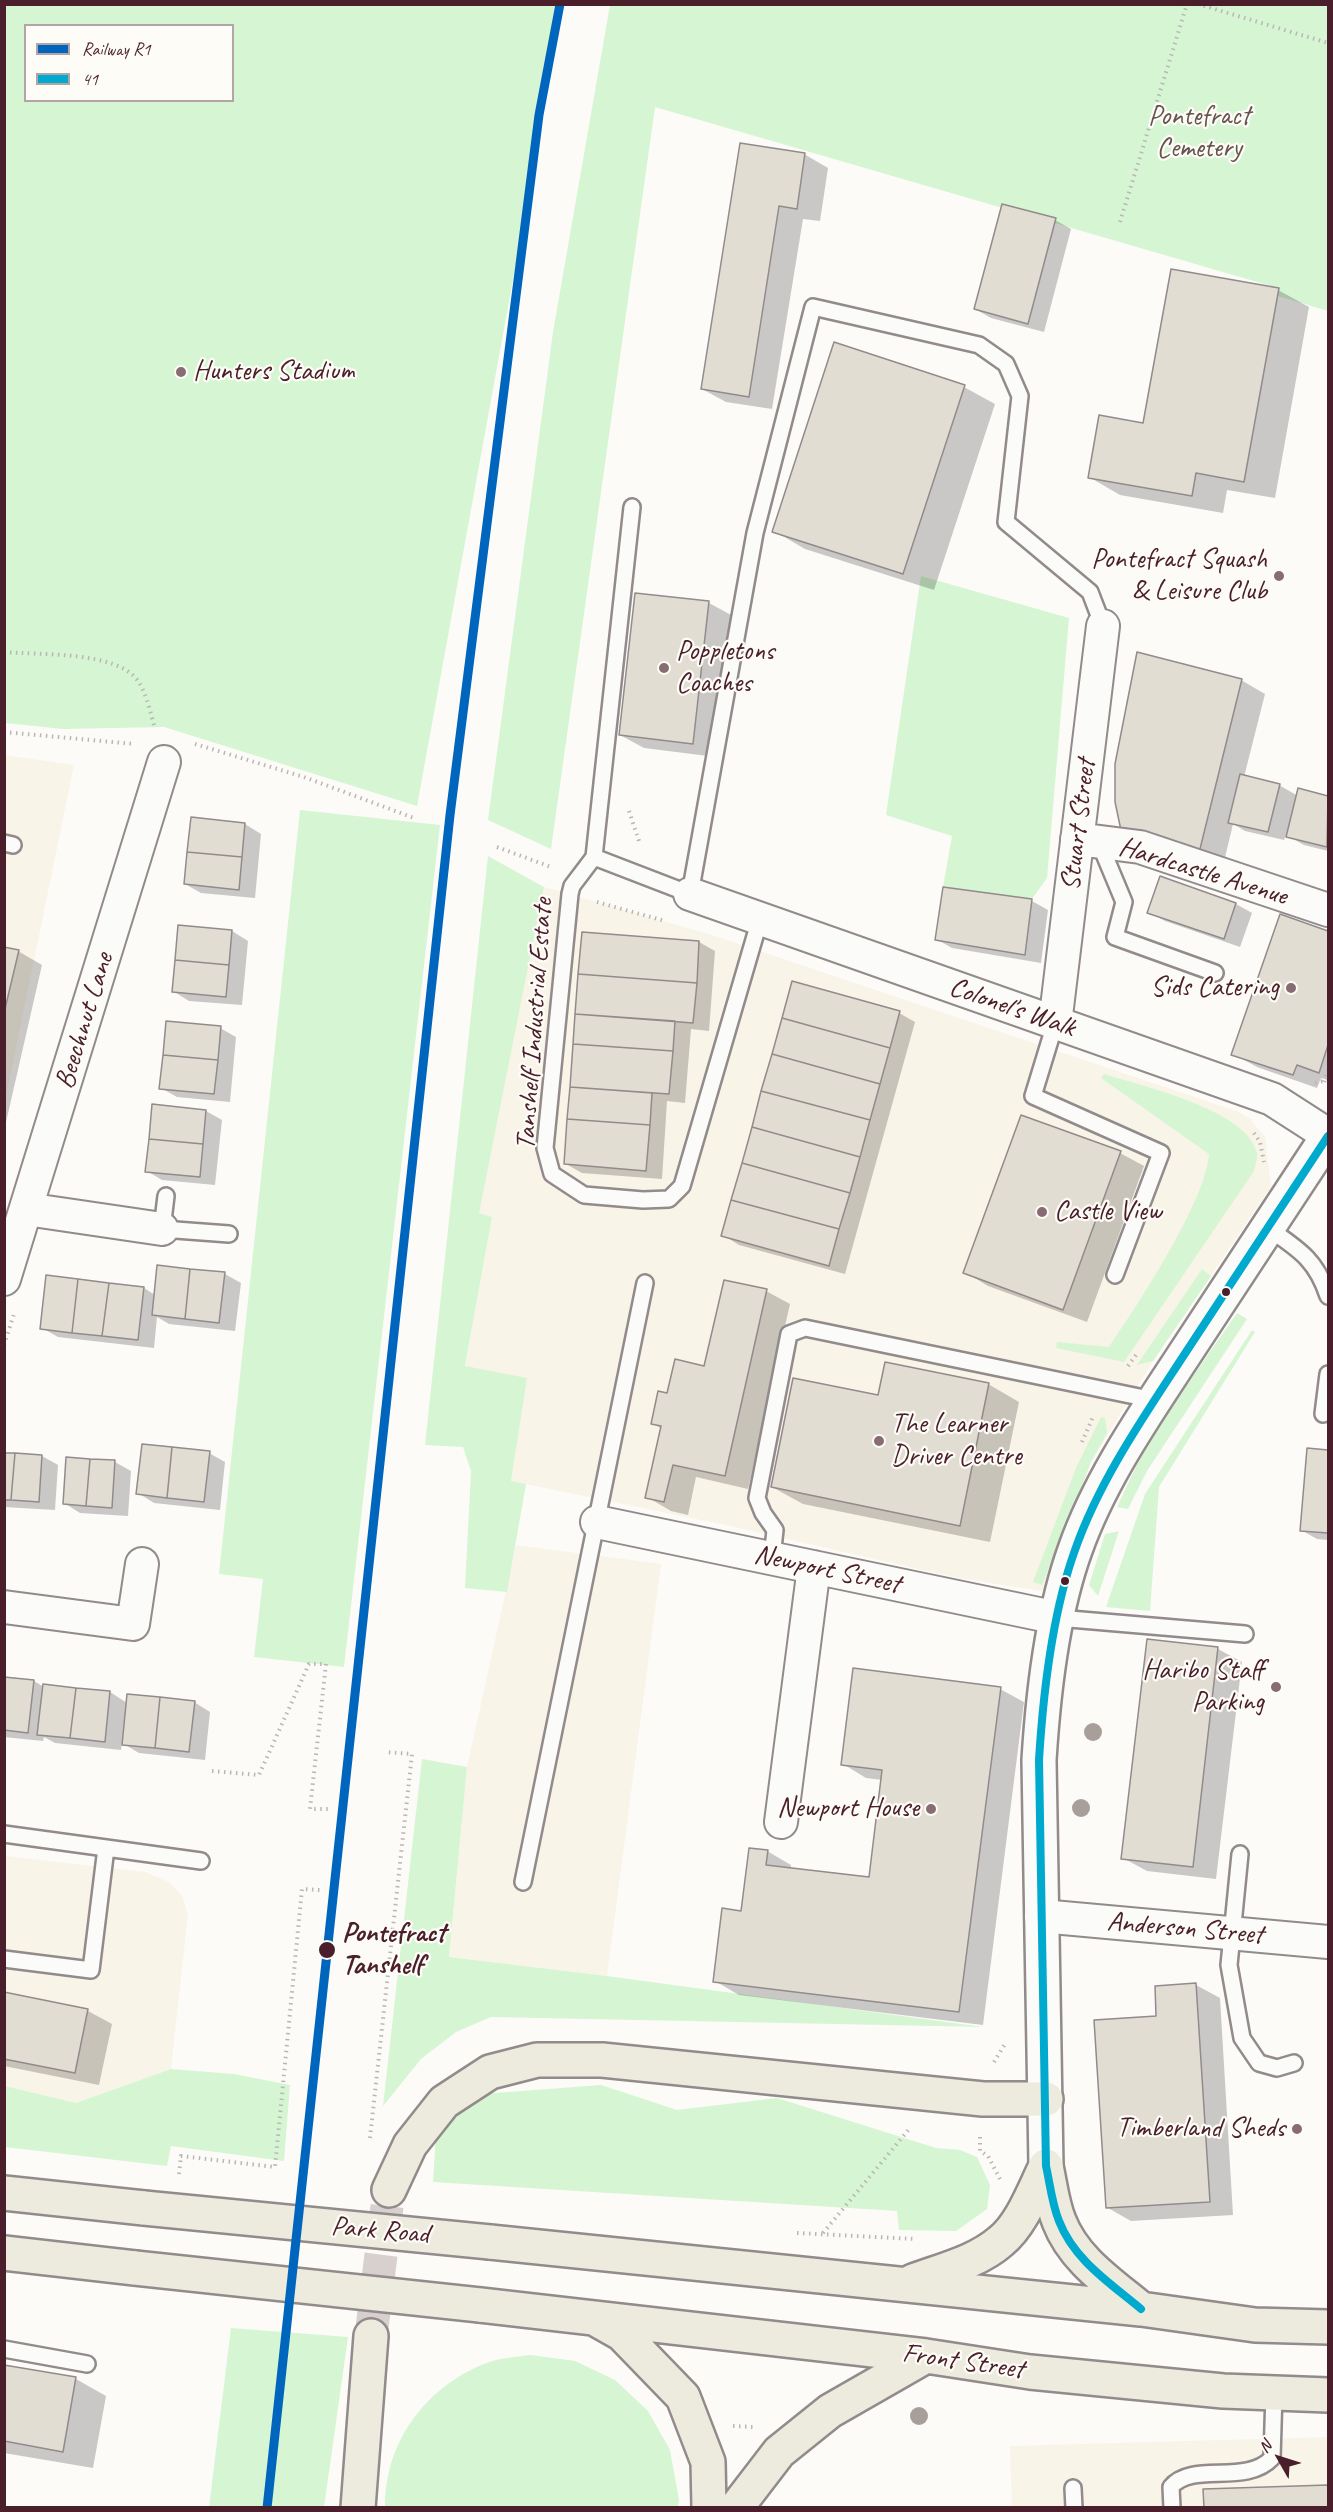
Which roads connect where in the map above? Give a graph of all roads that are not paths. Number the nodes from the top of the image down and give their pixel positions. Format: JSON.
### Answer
{"nodes":[{"id":1,"x":632,"y":507,"type":"dead end"},
{"id":2,"x":1103,"y":626,"type":"joint"},
{"id":3,"x":162,"y":754,"type":"road end"},
{"id":4,"x":1088,"y":840,"type":"junction"},
{"id":5,"x":594,"y":857,"type":"junction"},
{"id":6,"x":690,"y":894,"type":"junction"},
{"id":7,"x":1329,"y":910,"type":"edge"},
{"id":8,"x":760,"y":919,"type":"junction"},
{"id":9,"x":1215,"y":973,"type":"dead end"},
{"id":10,"x":1055,"y":1024,"type":"junction"},
{"id":11,"x":1329,"y":1135,"type":"edge"},
{"id":12,"x":166,"y":1196,"type":"dead end"},
{"id":13,"x":26,"y":1209,"type":"junction"},
{"id":14,"x":1268,"y":1228,"type":"junction"},
{"id":15,"x":162,"y":1229,"type":"junction"},
{"id":16,"x":229,"y":1234,"type":"dead end"},
{"id":17,"x":1115,"y":1275,"type":"dead end"},
{"id":18,"x":4,"y":1279,"type":"edge"},
{"id":19,"x":645,"y":1283,"type":"dead end"},
{"id":20,"x":1329,"y":1296,"type":"edge"},
{"id":21,"x":1329,"y":1374,"type":"edge"},
{"id":22,"x":1154,"y":1400,"type":"junction"},
{"id":23,"x":1323,"y":1414,"type":"dead end"},
{"id":24,"x":597,"y":1522,"type":"junction"},
{"id":25,"x":772,"y":1558,"type":"junction"},
{"id":26,"x":142,"y":1564,"type":"dead end"},
{"id":27,"x":814,"y":1567,"type":"junction"},
{"id":28,"x":4,"y":1607,"type":"edge"},
{"id":29,"x":1058,"y":1618,"type":"junction"},
{"id":30,"x":1245,"y":1634,"type":"dead end"},
{"id":31,"x":781,"y":1822,"type":"dead end"},
{"id":32,"x":4,"y":1834,"type":"edge"},
{"id":33,"x":106,"y":1848,"type":"junction"},
{"id":34,"x":1240,"y":1854,"type":"dead end"},
{"id":35,"x":201,"y":1861,"type":"dead end"},
{"id":36,"x":523,"y":1882,"type":"dead end"},
{"id":37,"x":1041,"y":1916,"type":"junction"},
{"id":38,"x":1231,"y":1932,"type":"junction"},
{"id":39,"x":1329,"y":1942,"type":"edge"},
{"id":40,"x":4,"y":1959,"type":"edge"},
{"id":41,"x":1294,"y":2063,"type":"dead end"},
{"id":42,"x":1046,"y":2099,"type":"junction"},
{"id":43,"x":1046,"y":2166,"type":"junction"},
{"id":44,"x":389,"y":2190,"type":"tunnel mouth"},
{"id":45,"x":4,"y":2193,"type":"edge"},
{"id":46,"x":4,"y":2253,"type":"edge"},
{"id":47,"x":906,"y":2284,"type":"junction"},
{"id":48,"x":1141,"y":2309,"type":"junction"},
{"id":49,"x":598,"y":2320,"type":"junction"},
{"id":50,"x":1329,"y":2327,"type":"edge"},
{"id":51,"x":371,"y":2336,"type":"tunnel mouth"},
{"id":52,"x":4,"y":2349,"type":"edge"},
{"id":53,"x":926,"y":2356,"type":"junction"},
{"id":54,"x":87,"y":2364,"type":"dead end"},
{"id":55,"x":1274,"y":2393,"type":"junction"},
{"id":56,"x":1329,"y":2395,"type":"edge"},
{"id":57,"x":1073,"y":2488,"type":"dead end"},
{"id":58,"x":358,"y":2508,"type":"edge"},
{"id":59,"x":709,"y":2508,"type":"edge"},
{"id":60,"x":736,"y":2508,"type":"edge"},
{"id":61,"x":1074,"y":2508,"type":"edge"},
{"id":62,"x":1172,"y":2508,"type":"edge"}],
"edges":[{"from":1,"to":5,"type":"lane"},
{"from":2,"to":4,"type":"street","name":"Stuart Street"},
{"from":2,"to":6,"type":"lane"},
{"from":3,"to":13,"type":"street","name":"Beechnut Lane"},
{"from":4,"to":7,"type":"street","name":"Hardcastle Avenue"},
{"from":4,"to":9,"type":"lane"},
{"from":4,"to":10,"type":"street","name":"Stuart Street"},
{"from":5,"to":6,"type":"lane"},
{"from":5,"to":8,"type":"lane","name":"Tanshelf Industrial Estate"},
{"from":6,"to":8,"type":"street","name":"Colonel's Walk"},
{"from":8,"to":10,"type":"street","name":"Colonel's Walk"},
{"from":10,"to":11,"type":"street","name":"Colonel's Walk"},
{"from":10,"to":17,"type":"lane"},
{"from":11,"to":14,"type":"street"},
{"from":12,"to":15,"type":"lane"},
{"from":13,"to":15,"type":"street"},
{"from":13,"to":18,"type":"street","name":"Beechnut Lane"},
{"from":14,"to":20,"type":"lane"},
{"from":14,"to":22,"type":"street"},
{"from":15,"to":16,"type":"lane"},
{"from":19,"to":24,"type":"lane"},
{"from":21,"to":23,"type":"lane"},
{"from":22,"to":25,"type":"lane"},
{"from":22,"to":29,"type":"street"},
{"from":24,"to":25,"type":"street","name":"Newport Street"},
{"from":24,"to":36,"type":"lane"},
{"from":25,"to":27,"type":"street","name":"Newport Street"},
{"from":26,"to":28,"type":"street"},
{"from":27,"to":29,"type":"street","name":"Newport Street"},
{"from":27,"to":31,"type":"street"},
{"from":29,"to":30,"type":"lane"},
{"from":29,"to":37,"type":"street"},
{"from":32,"to":33,"type":"lane"},
{"from":33,"to":35,"type":"lane"},
{"from":33,"to":40,"type":"lane"},
{"from":34,"to":38,"type":"lane"},
{"from":37,"to":38,"type":"street","name":"Anderson Street"},
{"from":37,"to":42,"type":"street"},
{"from":38,"to":39,"type":"street","name":"Anderson Street"},
{"from":38,"to":41,"type":"lane"},
{"from":42,"to":43,"type":"street"},
{"from":42,"to":44,"type":"main road"},
{"from":43,"to":47,"type":"main road"},
{"from":43,"to":48,"type":"main road"},
{"from":45,"to":47,"type":"main road","name":"Park Road","bridge":true},
{"from":46,"to":49,"type":"main road","bridge":true},
{"from":47,"to":48,"type":"main road"},
{"from":48,"to":50,"type":"main road"},
{"from":49,"to":53,"type":"main road","name":"Front Street"},
{"from":49,"to":59,"type":"main road"},
{"from":51,"to":58,"type":"main road"},
{"from":52,"to":54,"type":"lane"},
{"from":53,"to":55,"type":"main road","name":"Front Street"},
{"from":53,"to":60,"type":"main road"},
{"from":55,"to":56,"type":"main road","name":"Front Street"},
{"from":55,"to":62,"type":"lane"},
{"from":57,"to":61,"type":"lane"}]}
